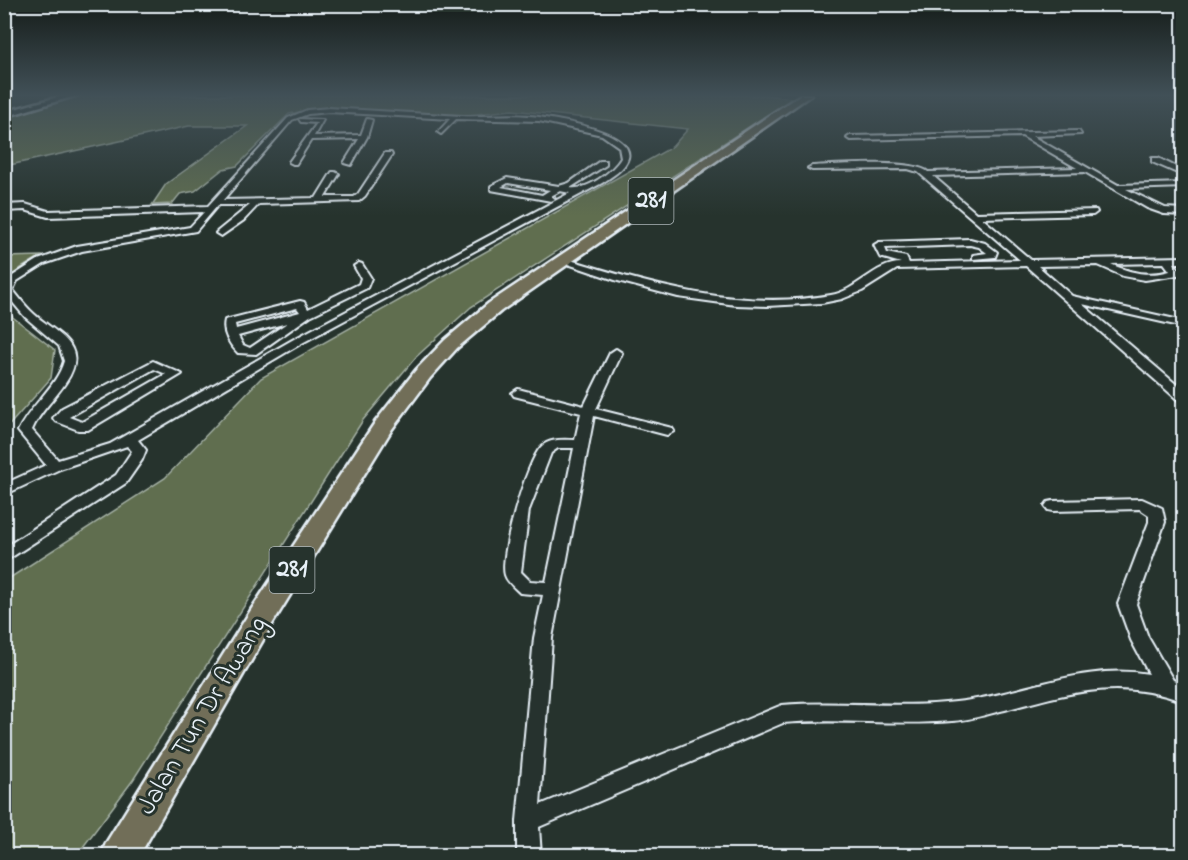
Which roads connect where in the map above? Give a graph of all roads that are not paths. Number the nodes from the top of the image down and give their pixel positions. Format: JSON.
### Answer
{"nodes":[{"id":1,"x":276,"y":135,"type":"edge"},
{"id":2,"x":312,"y":135,"type":"edge"},
{"id":3,"x":606,"y":135,"type":"edge"},
{"id":4,"x":747,"y":135,"type":"edge"},
{"id":5,"x":974,"y":135,"type":"edge"},
{"id":6,"x":1025,"y":135,"type":"edge"},
{"id":7,"x":364,"y":137,"type":"joint"},
{"id":8,"x":311,"y":138,"type":"junction"},
{"id":9,"x":850,"y":138,"type":"dead end"},
{"id":10,"x":388,"y":155,"type":"dead end"},
{"id":11,"x":1155,"y":160,"type":"dead end"},
{"id":12,"x":293,"y":162,"type":"dead end"},
{"id":13,"x":348,"y":163,"type":"dead end"},
{"id":14,"x":603,"y":163,"type":"dead end"},
{"id":15,"x":812,"y":168,"type":"dead end"},
{"id":16,"x":1084,"y":170,"type":"junction"},
{"id":17,"x":334,"y":174,"type":"dead end"},
{"id":18,"x":926,"y":174,"type":"junction"},
{"id":19,"x":1184,"y":174,"type":"edge"},
{"id":20,"x":1184,"y":185,"type":"edge"},
{"id":21,"x":1115,"y":187,"type":"junction"},
{"id":22,"x":558,"y":196,"type":"junction"},
{"id":23,"x":319,"y":200,"type":"junction"},
{"id":24,"x":257,"y":202,"type":"junction"},
{"id":25,"x":212,"y":206,"type":"junction"},
{"id":26,"x":4,"y":208,"type":"edge"},
{"id":27,"x":1093,"y":212,"type":"dead end"},
{"id":28,"x":1184,"y":212,"type":"edge"},
{"id":29,"x":973,"y":216,"type":"junction"},
{"id":30,"x":221,"y":233,"type":"dead end"},
{"id":31,"x":561,"y":260,"type":"junction"},
{"id":32,"x":1166,"y":260,"type":"junction"},
{"id":33,"x":1184,"y":260,"type":"edge"},
{"id":34,"x":1099,"y":262,"type":"junction"},
{"id":35,"x":979,"y":264,"type":"junction"},
{"id":36,"x":1026,"y":264,"type":"junction"},
{"id":37,"x":907,"y":265,"type":"junction"},
{"id":38,"x":359,"y":266,"type":"dead end"},
{"id":39,"x":1066,"y":298,"type":"junction"},
{"id":40,"x":306,"y":314,"type":"junction"},
{"id":41,"x":1184,"y":324,"type":"edge"},
{"id":42,"x":279,"y":331,"type":"junction"},
{"id":43,"x":298,"y":341,"type":"junction"},
{"id":44,"x":263,"y":344,"type":"junction"},
{"id":45,"x":279,"y":352,"type":"junction"},
{"id":46,"x":616,"y":353,"type":"dead end"},
{"id":47,"x":518,"y":393,"type":"dead end"},
{"id":48,"x":1184,"y":398,"type":"edge"},
{"id":49,"x":84,"y":401,"type":"junction"},
{"id":50,"x":44,"y":402,"type":"junction"},
{"id":51,"x":588,"y":411,"type":"junction"},
{"id":52,"x":666,"y":431,"type":"dead end"},
{"id":53,"x":129,"y":439,"type":"junction"},
{"id":54,"x":581,"y":444,"type":"junction"},
{"id":55,"x":55,"y":466,"type":"junction"},
{"id":56,"x":4,"y":490,"type":"edge"},
{"id":57,"x":1053,"y":506,"type":"dead end"},
{"id":58,"x":4,"y":556,"type":"edge"},
{"id":59,"x":552,"y":589,"type":"junction"},
{"id":60,"x":1175,"y":689,"type":"edge"},
{"id":61,"x":528,"y":821,"type":"junction"},
{"id":62,"x":119,"y":855,"type":"edge"},
{"id":63,"x":530,"y":855,"type":"edge"}],
"edges":[{"from":1,"to":25,"type":"street"},
{"from":2,"to":8,"type":"street"},
{"from":3,"to":22,"type":"street"},
{"from":4,"to":31,"type":"main road","name":"Jalan Tun Dr Awang","number":"281"},
{"from":5,"to":9,"type":"street"},
{"from":6,"to":16,"type":"street"},
{"from":7,"to":8,"type":"street"},
{"from":7,"to":13,"type":"street"},
{"from":8,"to":12,"type":"street"},
{"from":10,"to":23,"type":"street"},
{"from":11,"to":19,"type":"street"},
{"from":14,"to":22,"type":"street"},
{"from":15,"to":18,"type":"street"},
{"from":16,"to":18,"type":"street"},
{"from":16,"to":21,"type":"street"},
{"from":17,"to":23,"type":"street"},
{"from":18,"to":29,"type":"street"},
{"from":20,"to":21,"type":"street"},
{"from":21,"to":28,"type":"street"},
{"from":22,"to":22,"type":"street"},
{"from":22,"to":43,"type":"street"},
{"from":23,"to":24,"type":"street"},
{"from":24,"to":25,"type":"street"},
{"from":24,"to":30,"type":"street"},
{"from":25,"to":26,"type":"street"},
{"from":25,"to":50,"type":"street"},
{"from":27,"to":29,"type":"street"},
{"from":29,"to":36,"type":"street"},
{"from":31,"to":37,"type":"street"},
{"from":31,"to":62,"type":"main road","name":"Jalan Tun Dr Awang","number":"281"},
{"from":32,"to":33,"type":"street"},
{"from":32,"to":34,"type":"street"},
{"from":32,"to":34,"type":"street"},
{"from":34,"to":36,"type":"street"},
{"from":35,"to":36,"type":"street"},
{"from":35,"to":37,"type":"street"},
{"from":35,"to":37,"type":"street"},
{"from":36,"to":39,"type":"street"},
{"from":38,"to":40,"type":"street"},
{"from":39,"to":41,"type":"street"},
{"from":39,"to":48,"type":"street"},
{"from":40,"to":42,"type":"street"},
{"from":40,"to":44,"type":"street"},
{"from":42,"to":43,"type":"street"},
{"from":42,"to":44,"type":"street"},
{"from":43,"to":45,"type":"street"},
{"from":44,"to":45,"type":"street"},
{"from":45,"to":53,"type":"street"},
{"from":46,"to":51,"type":"street"},
{"from":47,"to":51,"type":"street"},
{"from":49,"to":49,"type":"street"},
{"from":49,"to":50,"type":"street"},
{"from":50,"to":55,"type":"street"},
{"from":51,"to":52,"type":"street"},
{"from":51,"to":54,"type":"street"},
{"from":53,"to":55,"type":"street"},
{"from":53,"to":58,"type":"street"},
{"from":54,"to":59,"type":"street"},
{"from":54,"to":59,"type":"street"},
{"from":55,"to":56,"type":"street"},
{"from":57,"to":60,"type":"street"},
{"from":59,"to":61,"type":"street"},
{"from":60,"to":61,"type":"street"},
{"from":61,"to":63,"type":"street"}]}
